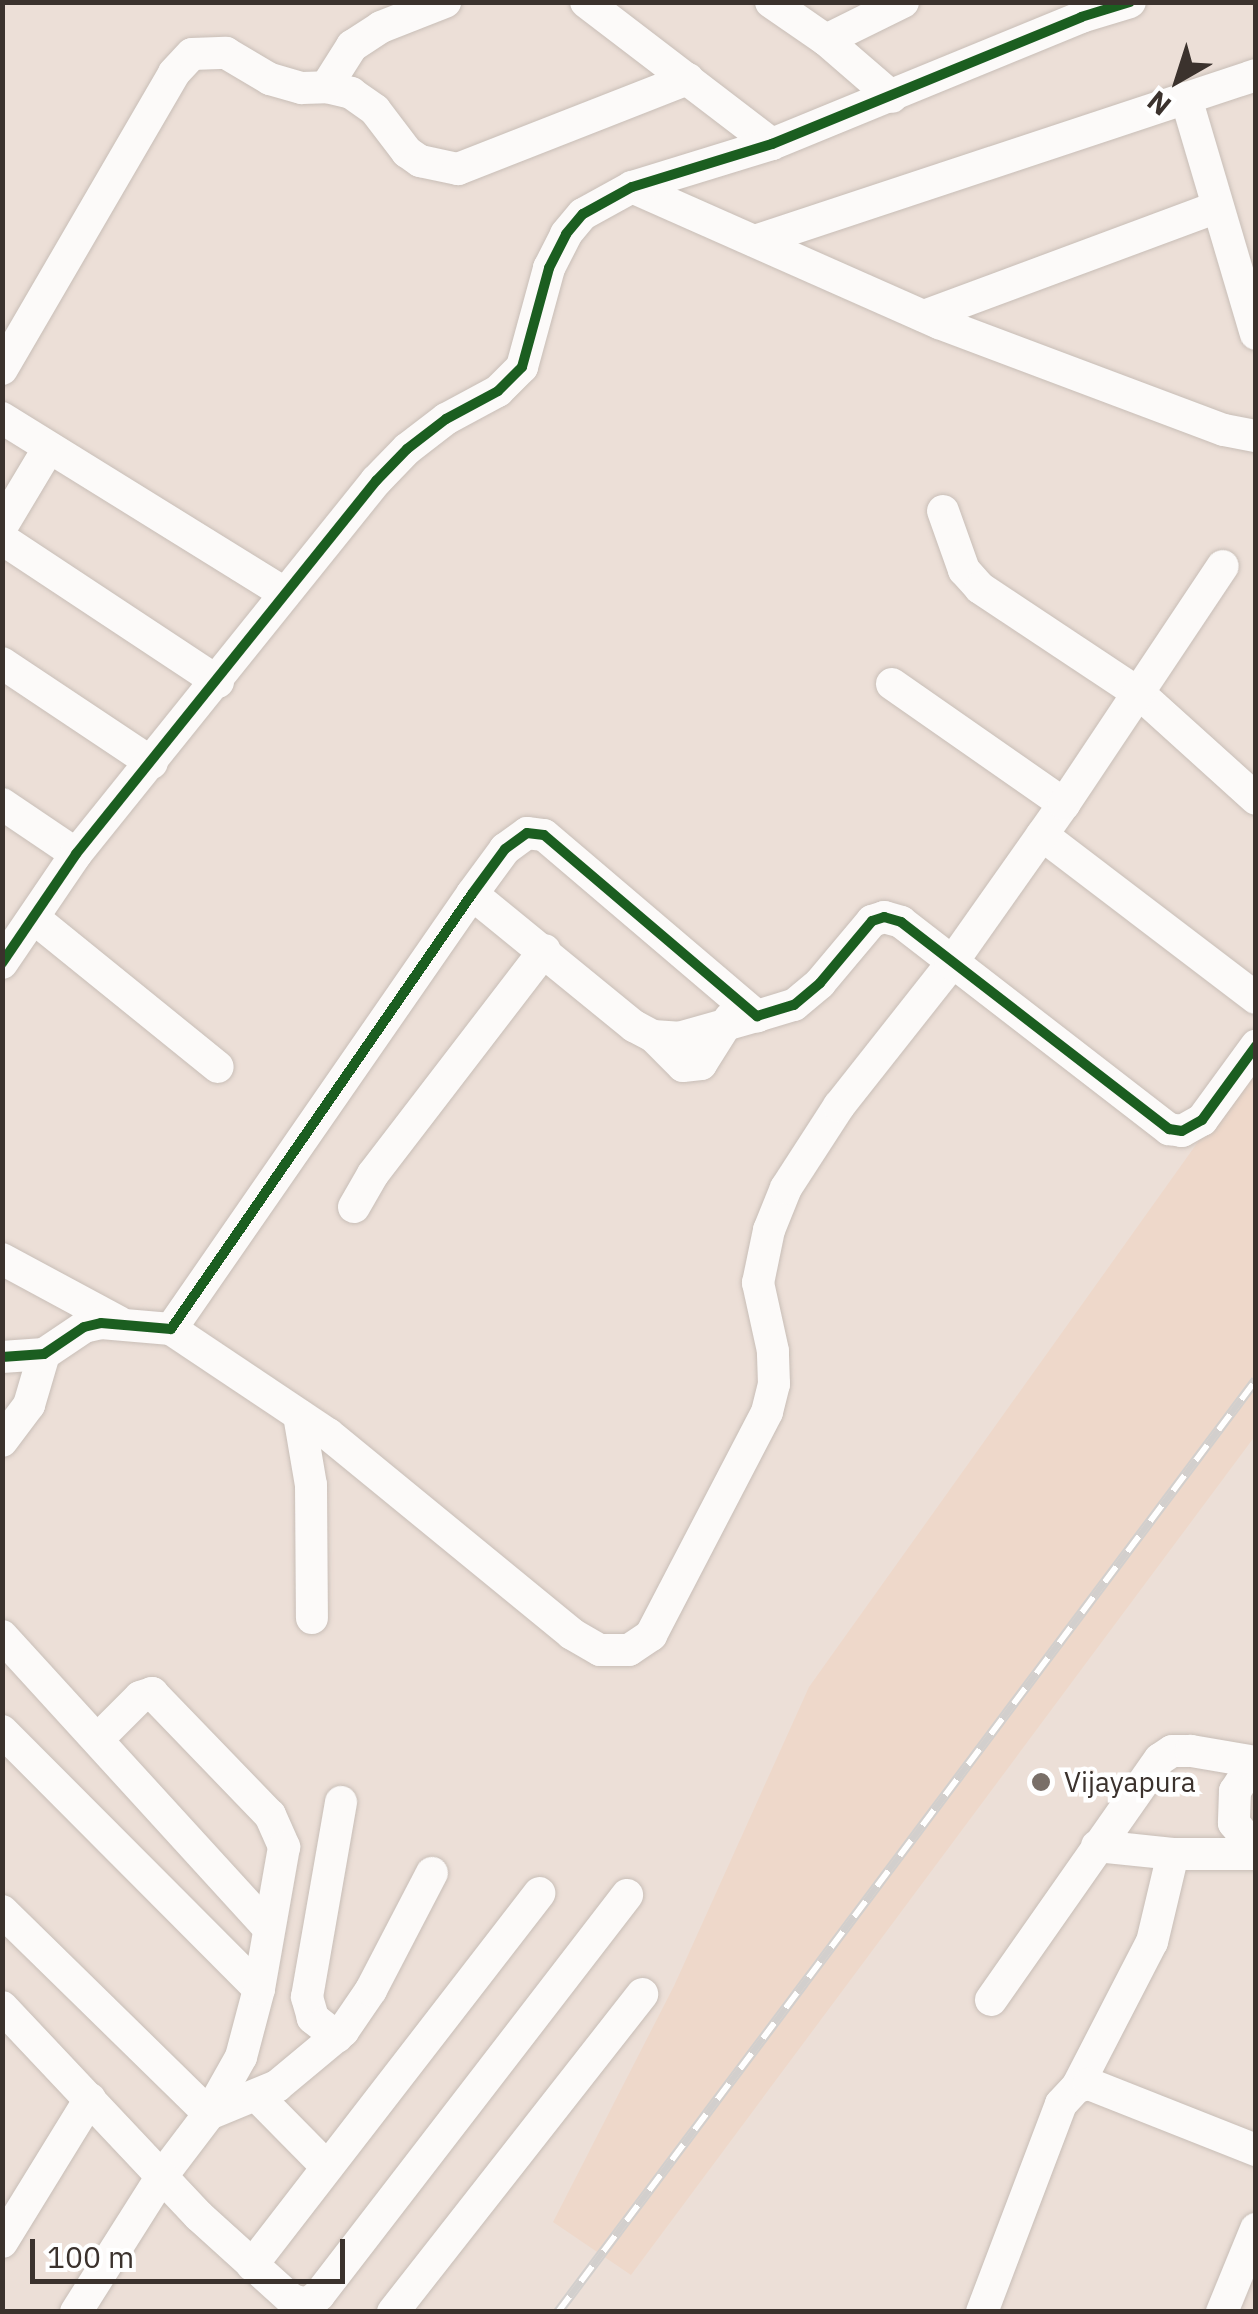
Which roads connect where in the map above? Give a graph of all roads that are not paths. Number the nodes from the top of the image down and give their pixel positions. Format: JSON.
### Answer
{"nodes":[{"id":1,"x":445,"y":2,"type":"edge"},
{"id":2,"x":586,"y":2,"type":"edge"},
{"id":3,"x":771,"y":2,"type":"edge"},
{"id":4,"x":903,"y":2,"type":"edge"},
{"id":5,"x":1130,"y":2,"type":"edge"},
{"id":6,"x":1073,"y":10,"type":"edge"},
{"id":7,"x":826,"y":40,"type":"junction"},
{"id":8,"x":1256,"y":75,"type":"edge"},
{"id":9,"x":688,"y":79,"type":"junction"},
{"id":10,"x":326,"y":87,"type":"junction"},
{"id":11,"x":892,"y":97,"type":"junction"},
{"id":12,"x":1186,"y":98,"type":"junction"},
{"id":13,"x":772,"y":144,"type":"junction"},
{"id":14,"x":632,"y":186,"type":"junction"},
{"id":15,"x":1217,"y":206,"type":"junction"},
{"id":16,"x":755,"y":241,"type":"junction"},
{"id":17,"x":924,"y":316,"type":"junction"},
{"id":18,"x":1256,"y":334,"type":"edge"},
{"id":19,"x":2,"y":369,"type":"edge"},
{"id":20,"x":2,"y":418,"type":"edge"},
{"id":21,"x":1256,"y":436,"type":"edge"},
{"id":22,"x":48,"y":449,"type":"junction"},
{"id":23,"x":943,"y":511,"type":"dead end"},
{"id":24,"x":2,"y":526,"type":"edge"},
{"id":25,"x":2,"y":539,"type":"edge"},
{"id":26,"x":1223,"y":566,"type":"dead end"},
{"id":27,"x":283,"y":592,"type":"junction"},
{"id":28,"x":2,"y":663,"type":"edge"},
{"id":29,"x":218,"y":682,"type":"junction"},
{"id":30,"x":892,"y":684,"type":"dead end"},
{"id":31,"x":1141,"y":695,"type":"junction"},
{"id":32,"x":152,"y":762,"type":"junction"},
{"id":33,"x":1256,"y":799,"type":"edge"},
{"id":34,"x":2,"y":804,"type":"edge"},
{"id":35,"x":1064,"y":804,"type":"junction"},
{"id":36,"x":1042,"y":835,"type":"junction"},
{"id":37,"x":76,"y":854,"type":"junction"},
{"id":38,"x":472,"y":894,"type":"junction"},
{"id":39,"x":35,"y":918,"type":"junction"},
{"id":40,"x":545,"y":950,"type":"junction"},
{"id":41,"x":2,"y":963,"type":"edge"},
{"id":42,"x":952,"y":964,"type":"junction"},
{"id":43,"x":1256,"y":998,"type":"edge"},
{"id":44,"x":740,"y":1011,"type":"junction"},
{"id":45,"x":1256,"y":1046,"type":"edge"},
{"id":46,"x":218,"y":1067,"type":"dead end"},
{"id":47,"x":354,"y":1206,"type":"dead end"},
{"id":48,"x":2,"y":1259,"type":"edge"},
{"id":49,"x":119,"y":1322,"type":"junction"},
{"id":50,"x":171,"y":1329,"type":"junction"},
{"id":51,"x":44,"y":1354,"type":"junction"},
{"id":52,"x":2,"y":1358,"type":"edge"},
{"id":53,"x":299,"y":1414,"type":"junction"},
{"id":54,"x":2,"y":1441,"type":"edge"},
{"id":55,"x":312,"y":1618,"type":"dead end"},
{"id":56,"x":2,"y":1636,"type":"edge"},
{"id":57,"x":2,"y":1730,"type":"edge"},
{"id":58,"x":98,"y":1739,"type":"junction"},
{"id":59,"x":1255,"y":1762,"type":"edge"},
{"id":60,"x":341,"y":1802,"type":"dead end"},
{"id":61,"x":1097,"y":1846,"type":"junction"},
{"id":62,"x":1256,"y":1852,"type":"edge"},
{"id":63,"x":1173,"y":1854,"type":"junction"},
{"id":64,"x":432,"y":1873,"type":"dead end"},
{"id":65,"x":538,"y":1893,"type":"dead end"},
{"id":66,"x":626,"y":1895,"type":"dead end"},
{"id":67,"x":2,"y":1911,"type":"edge"},
{"id":68,"x":269,"y":1928,"type":"junction"},
{"id":69,"x":259,"y":1990,"type":"junction"},
{"id":70,"x":642,"y":1994,"type":"dead end"},
{"id":71,"x":991,"y":2000,"type":"dead end"},
{"id":72,"x":2,"y":2007,"type":"edge"},
{"id":73,"x":336,"y":2037,"type":"junction"},
{"id":74,"x":1077,"y":2087,"type":"junction"},
{"id":75,"x":258,"y":2098,"type":"junction"},
{"id":76,"x":90,"y":2099,"type":"junction"},
{"id":77,"x":208,"y":2114,"type":"junction"},
{"id":78,"x":1256,"y":2150,"type":"edge"},
{"id":79,"x":328,"y":2167,"type":"junction"},
{"id":80,"x":162,"y":2176,"type":"junction"},
{"id":81,"x":1256,"y":2230,"type":"edge"},
{"id":82,"x":2,"y":2242,"type":"edge"},
{"id":83,"x":252,"y":2264,"type":"junction"},
{"id":84,"x":76,"y":2312,"type":"edge"},
{"id":85,"x":392,"y":2312,"type":"edge"},
{"id":86,"x":982,"y":2312,"type":"edge"},
{"id":87,"x":1222,"y":2312,"type":"edge"}],
"edges":[{"from":1,"to":10,"type":"street"},
{"from":2,"to":9,"type":"street"},
{"from":3,"to":7,"type":"street"},
{"from":4,"to":7,"type":"street"},
{"from":5,"to":6,"type":"street"},
{"from":6,"to":11,"type":"street"},
{"from":7,"to":11,"type":"street"},
{"from":8,"to":12,"type":"street"},
{"from":9,"to":10,"type":"street"},
{"from":9,"to":13,"type":"street"},
{"from":10,"to":19,"type":"street"},
{"from":11,"to":13,"type":"street"},
{"from":12,"to":15,"type":"street"},
{"from":12,"to":16,"type":"street"},
{"from":13,"to":14,"type":"street"},
{"from":14,"to":16,"type":"street"},
{"from":14,"to":27,"type":"street"},
{"from":15,"to":17,"type":"street"},
{"from":15,"to":18,"type":"street"},
{"from":16,"to":17,"type":"street"},
{"from":17,"to":21,"type":"street"},
{"from":20,"to":22,"type":"street"},
{"from":22,"to":24,"type":"street"},
{"from":22,"to":27,"type":"street"},
{"from":23,"to":31,"type":"street"},
{"from":25,"to":29,"type":"street"},
{"from":26,"to":31,"type":"street"},
{"from":27,"to":29,"type":"street"},
{"from":28,"to":32,"type":"street"},
{"from":29,"to":32,"type":"street"},
{"from":30,"to":35,"type":"street"},
{"from":31,"to":33,"type":"street"},
{"from":31,"to":35,"type":"street"},
{"from":32,"to":37,"type":"street"},
{"from":34,"to":37,"type":"street"},
{"from":35,"to":36,"type":"street"},
{"from":36,"to":42,"type":"street"},
{"from":36,"to":43,"type":"street"},
{"from":37,"to":39,"type":"street"},
{"from":38,"to":40,"type":"street"},
{"from":38,"to":44,"type":"street"},
{"from":38,"to":50,"type":"street"},
{"from":39,"to":41,"type":"street"},
{"from":39,"to":46,"type":"street"},
{"from":40,"to":44,"type":"street"},
{"from":40,"to":47,"type":"street"},
{"from":42,"to":44,"type":"street"},
{"from":42,"to":45,"type":"street"},
{"from":42,"to":53,"type":"street"},
{"from":48,"to":49,"type":"street"},
{"from":49,"to":50,"type":"street"},
{"from":49,"to":51,"type":"street"},
{"from":50,"to":53,"type":"street"},
{"from":51,"to":52,"type":"street"},
{"from":51,"to":54,"type":"street"},
{"from":53,"to":55,"type":"street"},
{"from":56,"to":58,"type":"street"},
{"from":57,"to":69,"type":"street"},
{"from":58,"to":68,"type":"street"},
{"from":58,"to":68,"type":"street"},
{"from":59,"to":61,"type":"street"},
{"from":59,"to":62,"type":"street"},
{"from":60,"to":73,"type":"street"},
{"from":61,"to":63,"type":"street"},
{"from":61,"to":71,"type":"street"},
{"from":62,"to":63,"type":"street"},
{"from":63,"to":74,"type":"street"},
{"from":64,"to":73,"type":"street"},
{"from":65,"to":79,"type":"street"},
{"from":66,"to":83,"type":"street"},
{"from":67,"to":77,"type":"street"},
{"from":68,"to":69,"type":"street"},
{"from":69,"to":77,"type":"street"},
{"from":70,"to":85,"type":"street"},
{"from":72,"to":76,"type":"street"},
{"from":73,"to":75,"type":"street"},
{"from":74,"to":78,"type":"street"},
{"from":74,"to":86,"type":"street"},
{"from":75,"to":77,"type":"street"},
{"from":75,"to":79,"type":"street"},
{"from":76,"to":80,"type":"street"},
{"from":76,"to":82,"type":"street"},
{"from":77,"to":80,"type":"street"},
{"from":79,"to":83,"type":"street"},
{"from":80,"to":83,"type":"street"},
{"from":80,"to":84,"type":"street"},
{"from":81,"to":87,"type":"street"}]}
